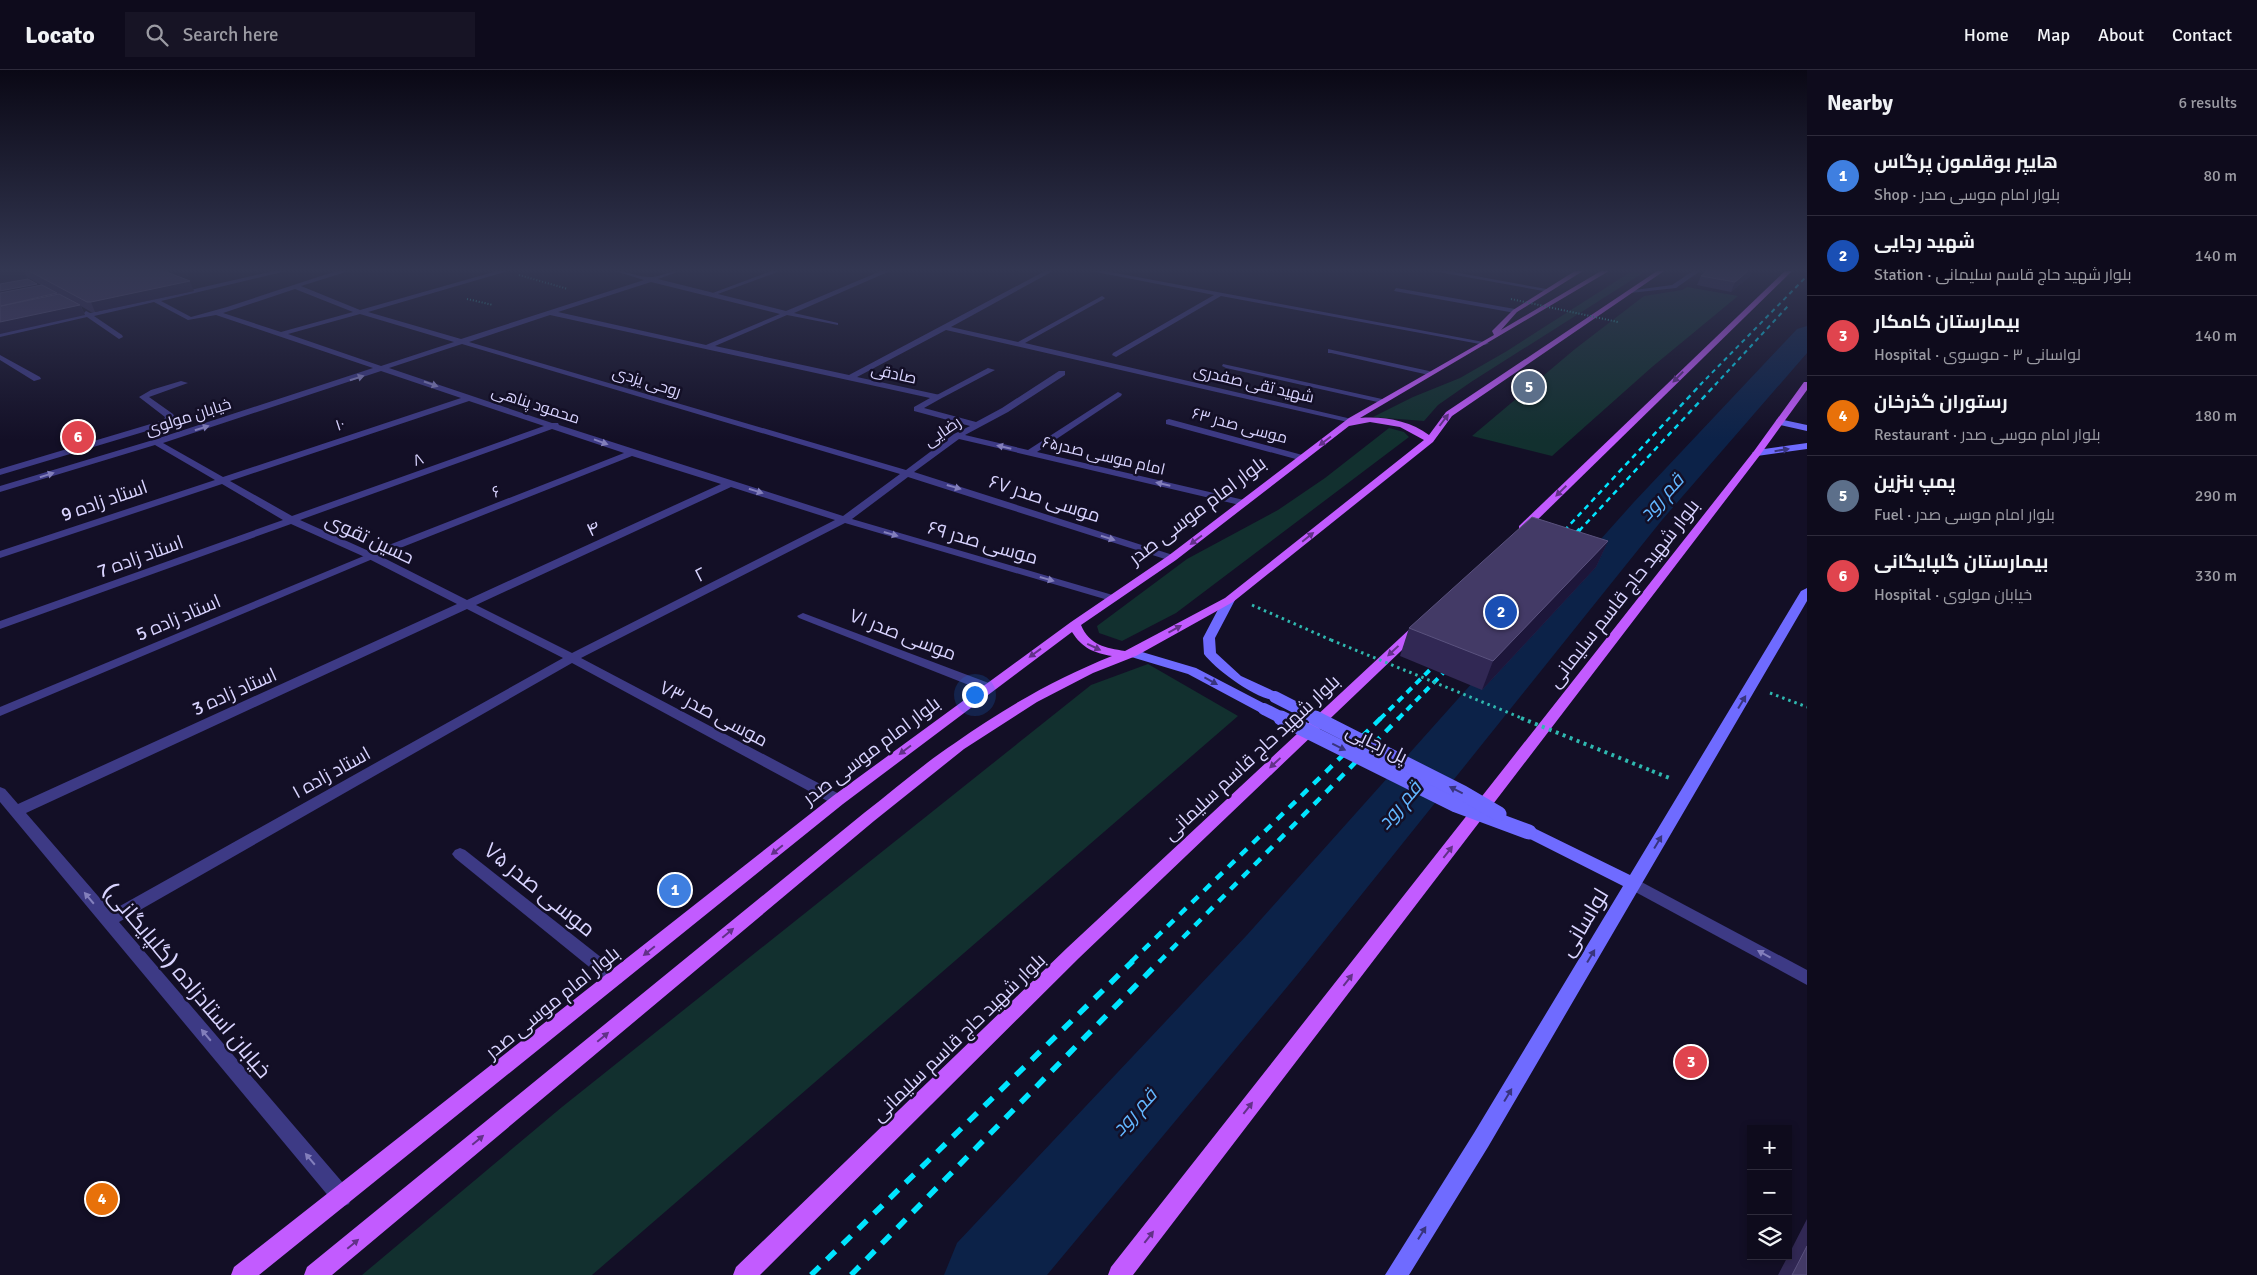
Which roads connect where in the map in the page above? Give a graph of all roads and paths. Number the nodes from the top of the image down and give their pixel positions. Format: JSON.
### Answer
{"nodes":[{"id":1,"x":35,"y":327,"type":"edge"},
{"id":2,"x":106,"y":327,"type":"edge"},
{"id":3,"x":261,"y":327,"type":"edge"},
{"id":4,"x":305,"y":327,"type":"edge"},
{"id":5,"x":411,"y":327,"type":"edge"},
{"id":6,"x":508,"y":327,"type":"edge"},
{"id":7,"x":616,"y":327,"type":"edge"},
{"id":8,"x":756,"y":327,"type":"edge"},
{"id":9,"x":944,"y":327,"type":"edge"},
{"id":10,"x":945,"y":327,"type":"edge"},
{"id":11,"x":1049,"y":327,"type":"edge"},
{"id":12,"x":1163,"y":327,"type":"edge"},
{"id":13,"x":1400,"y":327,"type":"edge"},
{"id":14,"x":1500,"y":327,"type":"edge"},
{"id":15,"x":1511,"y":327,"type":"edge"},
{"id":16,"x":1578,"y":327,"type":"edge"},
{"id":17,"x":1730,"y":327,"type":"edge"},
{"id":18,"x":282,"y":334,"type":"junction"},
{"id":19,"x":0,"y":335,"type":"edge"},
{"id":20,"x":119,"y":337,"type":"dead end"},
{"id":21,"x":464,"y":342,"type":"junction"},
{"id":22,"x":1485,"y":343,"type":"junction"},
{"id":23,"x":1019,"y":344,"type":"junction"},
{"id":24,"x":707,"y":347,"type":"junction"},
{"id":25,"x":1330,"y":351,"type":"dead end"},
{"id":26,"x":1116,"y":355,"type":"dead end"},
{"id":27,"x":0,"y":357,"type":"edge"},
{"id":28,"x":15,"y":366,"type":"junction"},
{"id":29,"x":1226,"y":366,"type":"dead end"},
{"id":30,"x":384,"y":369,"type":"junction"},
{"id":31,"x":0,"y":370,"type":"edge"},
{"id":32,"x":991,"y":370,"type":"dead end"},
{"id":33,"x":1062,"y":373,"type":"dead end"},
{"id":34,"x":1429,"y":373,"type":"junction"},
{"id":35,"x":850,"y":378,"type":"junction"},
{"id":36,"x":37,"y":379,"type":"dead end"},
{"id":37,"x":184,"y":383,"type":"dead end"},
{"id":38,"x":1807,"y":384,"type":"edge"},
{"id":39,"x":1118,"y":394,"type":"dead end"},
{"id":40,"x":937,"y":397,"type":"junction"},
{"id":41,"x":469,"y":398,"type":"junction"},
{"id":42,"x":1382,"y":401,"type":"junction"},
{"id":43,"x":1352,"y":420,"type":"junction"},
{"id":44,"x":1169,"y":422,"type":"dead end"},
{"id":45,"x":1779,"y":422,"type":"junction"},
{"id":46,"x":555,"y":425,"type":"junction"},
{"id":47,"x":977,"y":425,"type":"junction"},
{"id":48,"x":1343,"y":427,"type":"junction"},
{"id":49,"x":1807,"y":428,"type":"edge"},
{"id":50,"x":957,"y":436,"type":"junction"},
{"id":51,"x":1430,"y":440,"type":"junction"},
{"id":52,"x":156,"y":442,"type":"junction"},
{"id":53,"x":1807,"y":446,"type":"edge"},
{"id":54,"x":632,"y":453,"type":"junction"},
{"id":55,"x":1029,"y":453,"type":"junction"},
{"id":56,"x":1757,"y":453,"type":"junction"},
{"id":57,"x":1303,"y":458,"type":"junction"},
{"id":58,"x":0,"y":472,"type":"edge"},
{"id":59,"x":907,"y":474,"type":"junction"},
{"id":60,"x":220,"y":479,"type":"junction"},
{"id":61,"x":732,"y":484,"type":"junction"},
{"id":62,"x":0,"y":489,"type":"edge"},
{"id":63,"x":1244,"y":503,"type":"junction"},
{"id":64,"x":291,"y":520,"type":"junction"},
{"id":65,"x":844,"y":520,"type":"junction"},
{"id":66,"x":1515,"y":536,"type":"edge"},
{"id":67,"x":0,"y":554,"type":"edge"},
{"id":68,"x":371,"y":556,"type":"junction"},
{"id":69,"x":1172,"y":558,"type":"junction"},
{"id":70,"x":1807,"y":591,"type":"edge"},
{"id":71,"x":1112,"y":598,"type":"junction"},
{"id":72,"x":1231,"y":598,"type":"junction"},
{"id":73,"x":468,"y":605,"type":"junction"},
{"id":74,"x":804,"y":616,"type":"dead end"},
{"id":75,"x":1428,"y":618,"type":"edge"},
{"id":76,"x":1075,"y":624,"type":"junction"},
{"id":77,"x":0,"y":625,"type":"edge"},
{"id":78,"x":1129,"y":654,"type":"junction"},
{"id":79,"x":572,"y":658,"type":"junction"},
{"id":80,"x":1751,"y":686,"type":"junction"},
{"id":81,"x":989,"y":688,"type":"junction"},
{"id":82,"x":1807,"y":707,"type":"edge"},
{"id":83,"x":0,"y":712,"type":"edge"},
{"id":84,"x":1652,"y":771,"type":"dead end"},
{"id":85,"x":838,"y":800,"type":"junction"},
{"id":86,"x":5,"y":802,"type":"edge"},
{"id":87,"x":1529,"y":832,"type":"junction"},
{"id":88,"x":460,"y":854,"type":"dead end"},
{"id":89,"x":1634,"y":884,"type":"junction"},
{"id":90,"x":108,"y":920,"type":"junction"},
{"id":91,"x":615,"y":978,"type":"junction"},
{"id":92,"x":1807,"y":978,"type":"edge"},
{"id":93,"x":342,"y":1197,"type":"junction"},
{"id":94,"x":242,"y":1275,"type":"edge"},
{"id":95,"x":315,"y":1275,"type":"edge"},
{"id":96,"x":744,"y":1275,"type":"edge"},
{"id":97,"x":1119,"y":1275,"type":"edge"},
{"id":98,"x":1396,"y":1275,"type":"edge"}],
"edges":[{"from":1,"to":19,"type":"street"},
{"from":2,"to":20,"type":"street"},
{"from":3,"to":18,"type":"street","name":"محمود پناهی"},
{"from":4,"to":18,"type":"street"},
{"from":5,"to":21,"type":"street","name":"روحی یزدی"},
{"from":6,"to":21,"type":"street","name":"خیابان مولوی"},
{"from":7,"to":24,"type":"street","name":"صادقی"},
{"from":8,"to":24,"type":"street"},
{"from":9,"to":35,"type":"street"},
{"from":10,"to":23,"type":"street","name":"شهید تقی صفدری"},
{"from":11,"to":23,"type":"street"},
{"from":12,"to":26,"type":"street"},
{"from":13,"to":22,"type":"street"},
{"from":14,"to":22,"type":"main road"},
{"from":15,"to":22,"type":"main road","name":"بلوار امام موسی صدر"},
{"from":51,"to":16,"type":"main road","one_way":true},
{"from":17,"to":66,"type":"main road","one_way":true},
{"from":18,"to":30,"type":"street","name":"محمود پناهی"},
{"from":21,"to":30,"type":"street","name":"خیابان مولوی"},
{"from":21,"to":59,"type":"street","name":"روحی یزدی"},
{"from":22,"to":34,"type":"main road","name":"بلوار امام موسی صدر"},
{"from":23,"to":43,"type":"street","name":"شهید تقی صفدری"},
{"from":24,"to":35,"type":"street","name":"صادقی"},
{"from":25,"to":34,"type":"street"},
{"from":27,"to":28,"type":"street"},
{"from":28,"to":31,"type":"street"},
{"from":28,"to":36,"type":"street"},
{"from":29,"to":42,"type":"street"},
{"from":30,"to":41,"type":"street","name":"محمود پناهی","one_way":true},
{"from":52,"to":30,"type":"street","name":"خیابان مولوی","one_way":true},
{"from":32,"to":40,"type":"street"},
{"from":33,"to":47,"type":"street","name":"رضایی"},
{"from":34,"to":42,"type":"main road","name":"بلوار امام موسی صدر"},
{"from":35,"to":40,"type":"street","name":"صادقی"},
{"from":37,"to":58,"type":"street"},
{"from":38,"to":45,"type":"main road","name":"بلوار شهید حاج قاسم سلیمانی"},
{"from":39,"to":55,"type":"street"},
{"from":40,"to":47,"type":"street"},
{"from":41,"to":46,"type":"street","name":"محمود پناهی"},
{"from":41,"to":60,"type":"street","name":"۱۰"},
{"from":42,"to":43,"type":"main road","name":"بلوار امام موسی صدر"},
{"from":43,"to":48,"type":"main road","name":"بلوار امام موسی صدر"},
{"from":44,"to":57,"type":"street","name":"موسی صدر ۶۳"},
{"from":45,"to":49,"type":"main road"},
{"from":45,"to":56,"type":"main road","name":"بلوار شهید حاج قاسم سلیمانی"},
{"from":46,"to":54,"type":"street","name":"محمود پناهی","one_way":true},
{"from":46,"to":64,"type":"street","name":"۸"},
{"from":47,"to":50,"type":"street","name":"رضایی"},
{"from":48,"to":51,"type":"main road"},
{"from":48,"to":57,"type":"main road","name":"بلوار امام موسی صدر","one_way":true},
{"from":55,"to":50,"type":"street","name":"امام موسی صدر۶۵","one_way":true},
{"from":50,"to":59,"type":"street","name":"رضایی"},
{"from":72,"to":51,"type":"main road","one_way":true},
{"from":52,"to":60,"type":"street","name":"حسین تقوی"},
{"from":62,"to":52,"type":"street","name":"خیابان مولوی","one_way":true},
{"from":56,"to":53,"type":"main road","one_way":true},
{"from":54,"to":61,"type":"street","name":"محمود پناهی"},
{"from":54,"to":68,"type":"street","name":"۶"},
{"from":63,"to":55,"type":"street","name":"امام موسی صدر۶۵","one_way":true},
{"from":97,"to":56,"type":"main road","name":"بلوار شهید حاج قاسم سلیمانی","one_way":true},
{"from":57,"to":63,"type":"main road","name":"بلوار امام موسی صدر"},
{"from":59,"to":65,"type":"street","name":"رضایی"},
{"from":59,"to":69,"type":"street","name":"موسی صدر ۶۷","one_way":true},
{"from":60,"to":64,"type":"street","name":"حسین تقوی"},
{"from":60,"to":67,"type":"street","name":"استاد زاده 9"},
{"from":61,"to":65,"type":"street","name":"محمود پناهی","one_way":true},
{"from":61,"to":73,"type":"street","name":"۴"},
{"from":63,"to":69,"type":"main road","name":"بلوار امام موسی صدر","one_way":true},
{"from":64,"to":68,"type":"street","name":"حسین تقوی"},
{"from":64,"to":77,"type":"street","name":"استاد زاده 7"},
{"from":65,"to":71,"type":"street","name":"موسی صدر ۶۹","one_way":true},
{"from":65,"to":79,"type":"street","name":"۲"},
{"from":68,"to":73,"type":"street","name":"حسین تقوی"},
{"from":68,"to":83,"type":"street","name":"استاد زاده 5"},
{"from":69,"to":71,"type":"main road","name":"بلوار امام موسی صدر"},
{"from":70,"to":80,"type":"main road","name":"لواسانی"},
{"from":71,"to":76,"type":"main road","name":"بلوار امام موسی صدر"},
{"from":78,"to":72,"type":"main road","one_way":true},
{"from":72,"to":84,"type":"path","bridge":true},
{"from":87,"to":72,"type":"main road","name":"پل رجایی","one_way":true,"bridge":true},
{"from":73,"to":79,"type":"street","name":"حسین تقوی"},
{"from":73,"to":86,"type":"street","name":"استاد زاده 3"},
{"from":74,"to":81,"type":"street","name":"موسی صدر ۷۱"},
{"from":75,"to":96,"type":"main road","name":"بلوار شهید حاج قاسم سلیمانی","one_way":true},
{"from":76,"to":78,"type":"main road","one_way":true},
{"from":76,"to":81,"type":"main road","name":"بلوار امام موسی صدر","one_way":true},
{"from":78,"to":87,"type":"main road","name":"پل رجایی","one_way":true,"bridge":true},
{"from":95,"to":78,"type":"main road","one_way":true},
{"from":79,"to":85,"type":"street","name":"موسی صدر ۷۳"},
{"from":79,"to":90,"type":"street","name":"استاد زاده ۱"},
{"from":80,"to":82,"type":"path"},
{"from":89,"to":80,"type":"main road","name":"لواسانی","one_way":true},
{"from":81,"to":85,"type":"main road","name":"بلوار امام موسی صدر","one_way":true},
{"from":85,"to":91,"type":"main road","name":"بلوار امام موسی صدر","one_way":true},
{"from":90,"to":86,"type":"street","name":"خیابان استادزاده (گلپایگانی)","one_way":true},
{"from":87,"to":89,"type":"main road","name":"پل رجایی"},
{"from":88,"to":91,"type":"street","name":"موسی صدر ۷۵"},
{"from":92,"to":89,"type":"street","one_way":true},
{"from":98,"to":89,"type":"main road","name":"لواسانی","one_way":true},
{"from":93,"to":90,"type":"street","name":"خیابان استادزاده (گلپایگانی)","one_way":true},
{"from":91,"to":93,"type":"main road","name":"بلوار امام موسی صدر"},
{"from":93,"to":94,"type":"main road","name":"بلوار امام موسی صدر"}]}
